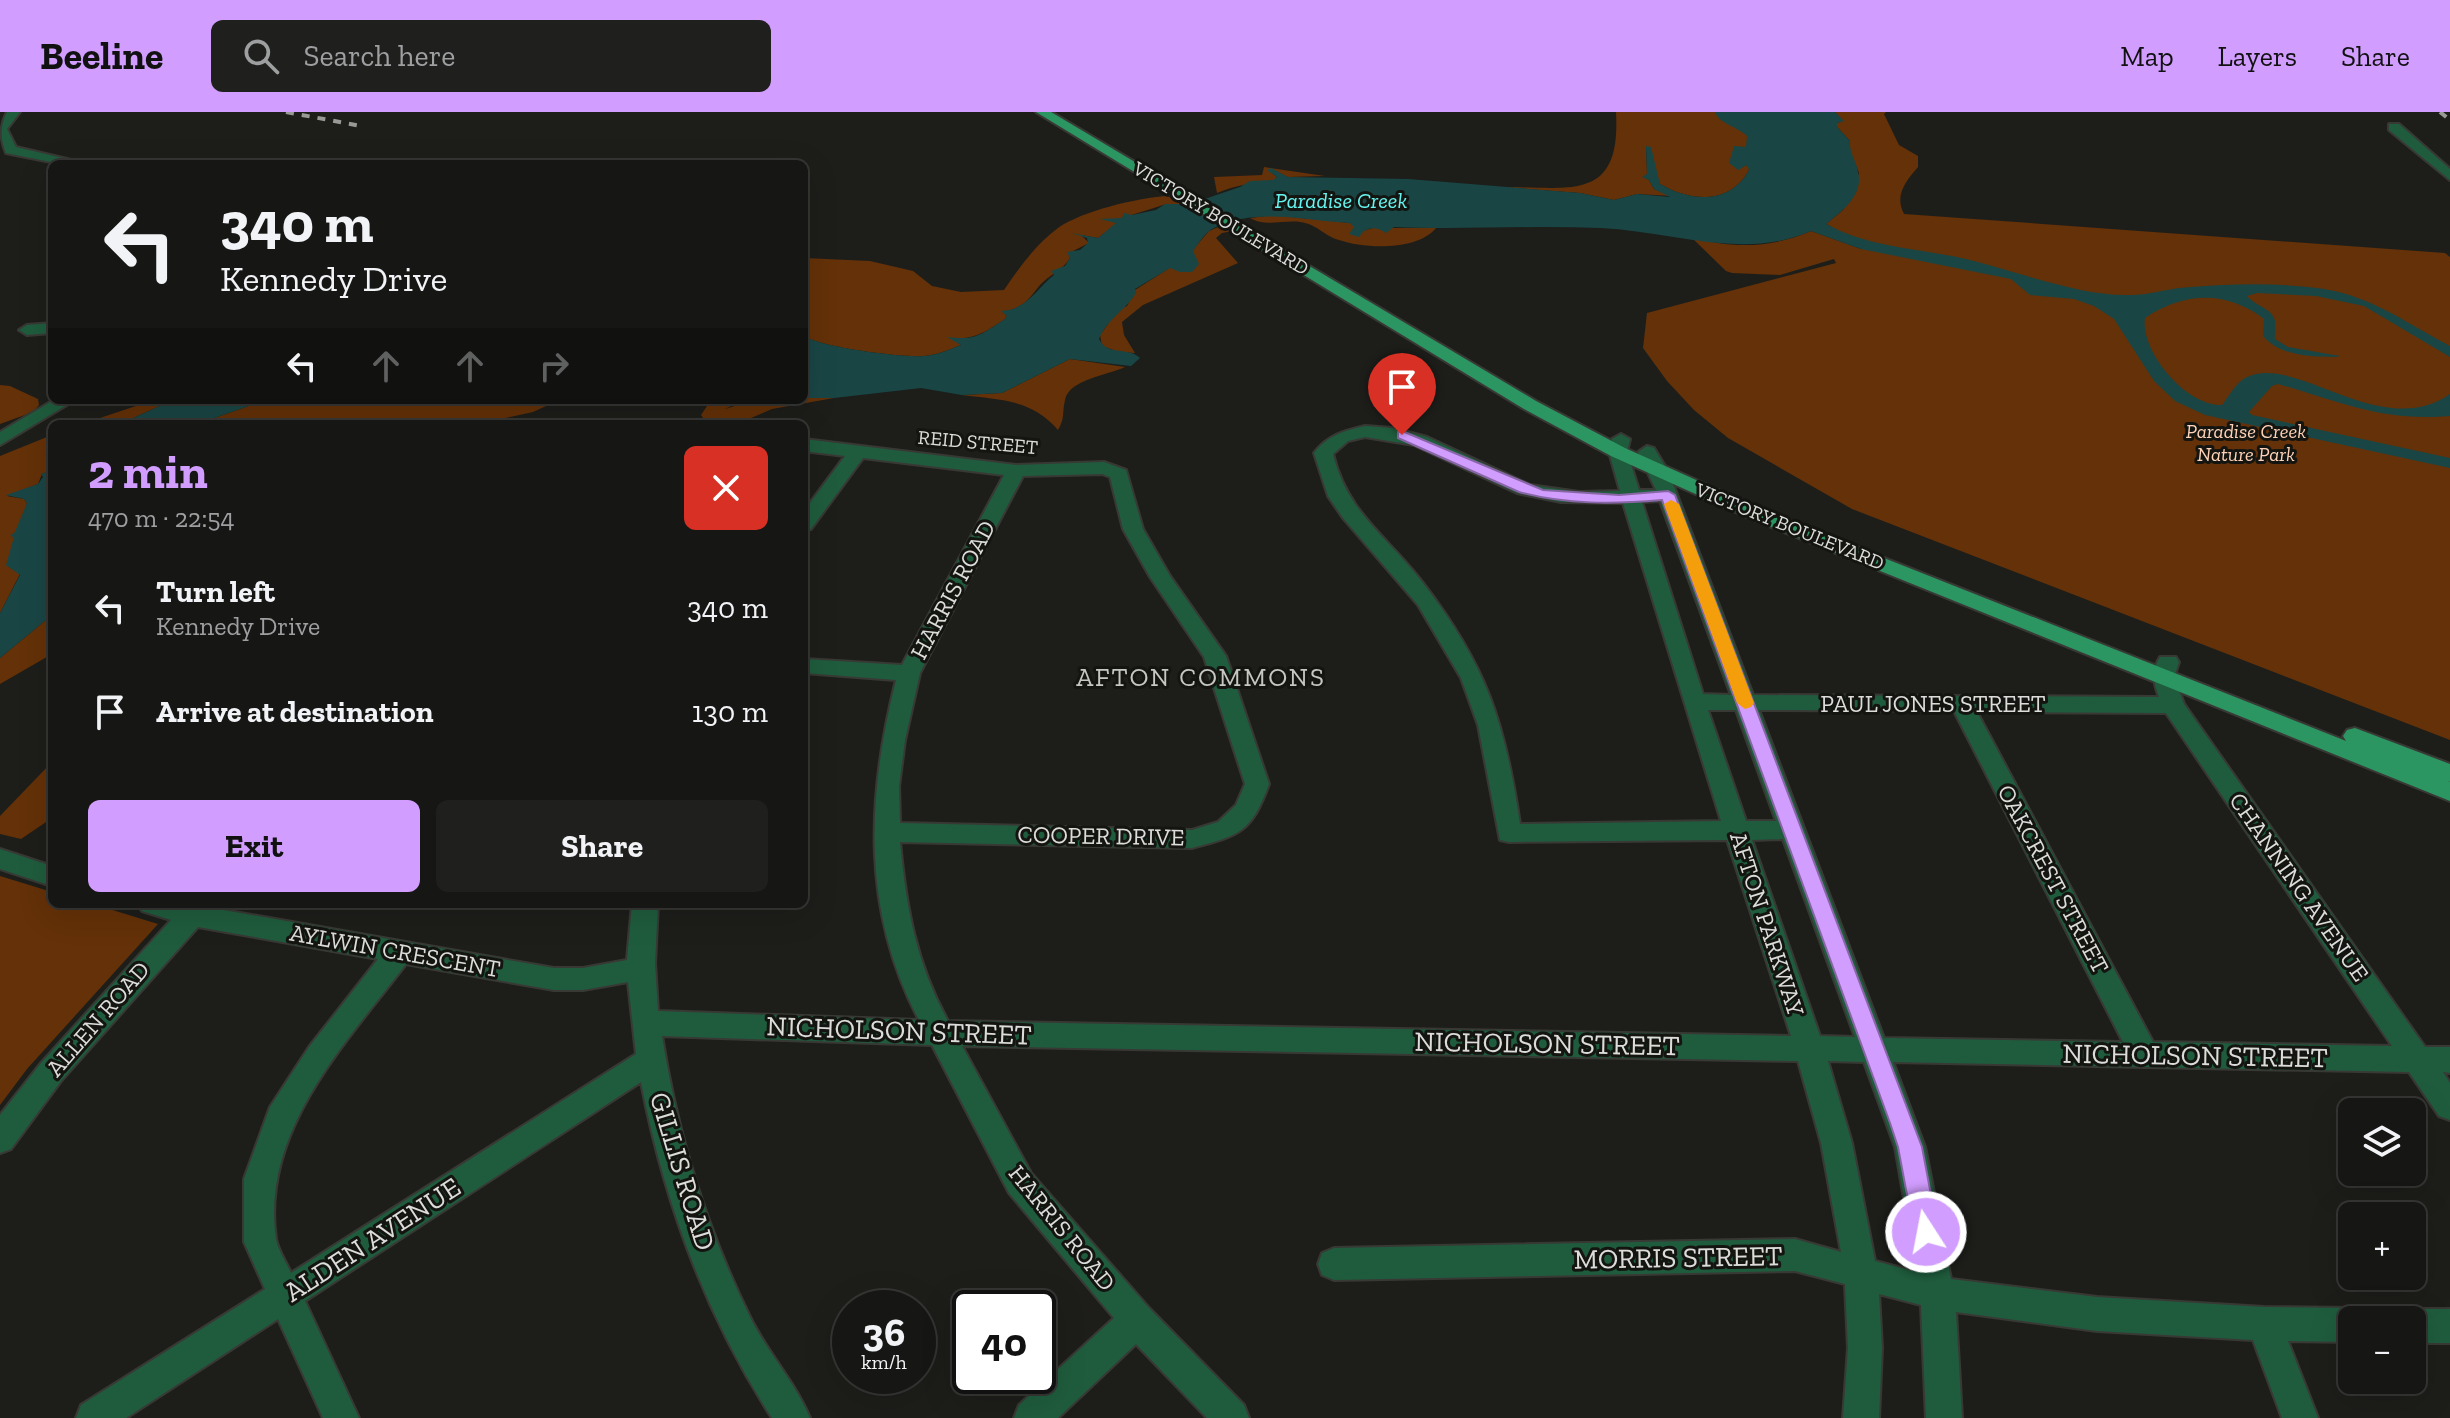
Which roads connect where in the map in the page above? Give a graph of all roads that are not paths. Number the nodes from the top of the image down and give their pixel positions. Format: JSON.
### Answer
{"nodes":[{"id":1,"x":14,"y":112,"type":"edge"},
{"id":2,"x":1042,"y":112,"type":"edge"},
{"id":3,"x":1063,"y":112,"type":"edge"},
{"id":4,"x":2394,"y":127,"type":"dead end"},
{"id":5,"x":61,"y":160,"type":"edge"},
{"id":6,"x":2450,"y":176,"type":"edge"},
{"id":7,"x":1189,"y":193,"type":"junction"},
{"id":8,"x":48,"y":328,"type":"edge"},
{"id":9,"x":27,"y":330,"type":"dead end"},
{"id":10,"x":59,"y":404,"type":"edge"},
{"id":11,"x":0,"y":440,"type":"edge"},
{"id":12,"x":808,"y":445,"type":"edge"},
{"id":13,"x":1619,"y":445,"type":"junction"},
{"id":14,"x":858,"y":451,"type":"junction"},
{"id":15,"x":1016,"y":471,"type":"junction"},
{"id":16,"x":1658,"y":473,"type":"junction"},
{"id":17,"x":1125,"y":496,"type":"joint"},
{"id":18,"x":1631,"y":498,"type":"junction"},
{"id":19,"x":808,"y":520,"type":"edge"},
{"id":20,"x":808,"y":666,"type":"edge"},
{"id":21,"x":2166,"y":669,"type":"junction"},
{"id":22,"x":909,"y":673,"type":"junction"},
{"id":23,"x":1693,"y":702,"type":"junction"},
{"id":24,"x":1745,"y":702,"type":"junction"},
{"id":25,"x":1962,"y":704,"type":"junction"},
{"id":26,"x":2173,"y":705,"type":"junction"},
{"id":27,"x":2450,"y":773,"type":"edge"},
{"id":28,"x":2450,"y":792,"type":"edge"},
{"id":29,"x":1792,"y":830,"type":"junction"},
{"id":30,"x":1736,"y":831,"type":"junction"},
{"id":31,"x":887,"y":832,"type":"junction"},
{"id":32,"x":0,"y":859,"type":"edge"},
{"id":33,"x":48,"y":875,"type":"edge"},
{"id":34,"x":645,"y":908,"type":"edge"},
{"id":35,"x":196,"y":910,"type":"edge"},
{"id":36,"x":399,"y":952,"type":"junction"},
{"id":37,"x":640,"y":969,"type":"junction"},
{"id":38,"x":645,"y":1023,"type":"junction"},
{"id":39,"x":940,"y":1033,"type":"junction"},
{"id":40,"x":1809,"y":1047,"type":"junction"},
{"id":41,"x":1876,"y":1049,"type":"junction"},
{"id":42,"x":2144,"y":1054,"type":"junction"},
{"id":43,"x":651,"y":1060,"type":"junction"},
{"id":44,"x":2419,"y":1060,"type":"junction"},
{"id":45,"x":2450,"y":1060,"type":"edge"},
{"id":46,"x":2450,"y":1107,"type":"edge"},
{"id":47,"x":0,"y":1139,"type":"edge"},
{"id":48,"x":1334,"y":1264,"type":"dead end"},
{"id":49,"x":1862,"y":1272,"type":"junction"},
{"id":50,"x":1935,"y":1293,"type":"junction"},
{"id":51,"x":283,"y":1296,"type":"junction"},
{"id":52,"x":1137,"y":1320,"type":"junction"},
{"id":53,"x":2264,"y":1324,"type":"junction"},
{"id":54,"x":2338,"y":1325,"type":"edge"},
{"id":55,"x":2426,"y":1326,"type":"edge"},
{"id":56,"x":2450,"y":1326,"type":"edge"},
{"id":57,"x":94,"y":1418,"type":"edge"},
{"id":58,"x":341,"y":1418,"type":"edge"},
{"id":59,"x":792,"y":1418,"type":"edge"},
{"id":60,"x":1032,"y":1418,"type":"edge"},
{"id":61,"x":1231,"y":1418,"type":"edge"},
{"id":62,"x":1861,"y":1418,"type":"edge"},
{"id":63,"x":1944,"y":1418,"type":"edge"},
{"id":64,"x":2300,"y":1418,"type":"edge"}],
"edges":[{"from":1,"to":5,"type":"street"},
{"from":2,"to":7,"type":"main road","name":"VICTORY BOULEVARD"},
{"from":3,"to":7,"type":"main road","name":"VICTORY BOULEVARD"},
{"from":4,"to":6,"type":"street"},
{"from":7,"to":13,"type":"main road","name":"VICTORY BOULEVARD"},
{"from":8,"to":9,"type":"street"},
{"from":10,"to":11,"type":"street"},
{"from":12,"to":14,"type":"street"},
{"from":13,"to":16,"type":"main road","name":"VICTORY BOULEVARD"},
{"from":13,"to":18,"type":"street","name":"AFTON PARKWAY"},
{"from":14,"to":15,"type":"street","name":"REID STREET"},
{"from":14,"to":19,"type":"street"},
{"from":15,"to":17,"type":"street","name":"REID STREET"},
{"from":15,"to":22,"type":"street","name":"HARRIS ROAD"},
{"from":16,"to":18,"type":"street"},
{"from":16,"to":21,"type":"main road","name":"VICTORY BOULEVARD"},
{"from":16,"to":24,"type":"street"},
{"from":17,"to":31,"type":"street","name":"COOPER DRIVE"},
{"from":18,"to":23,"type":"street","name":"AFTON PARKWAY"},
{"from":18,"to":30,"type":"street"},
{"from":20,"to":22,"type":"street"},
{"from":21,"to":26,"type":"street","name":"CHANNING AVENUE"},
{"from":21,"to":27,"type":"main road","name":"VICTORY BOULEVARD"},
{"from":21,"to":28,"type":"main road","name":"VICTORY BOULEVARD"},
{"from":22,"to":31,"type":"street","name":"HARRIS ROAD"},
{"from":23,"to":24,"type":"street","name":"PAUL JONES STREET"},
{"from":23,"to":30,"type":"street","name":"AFTON PARKWAY"},
{"from":24,"to":25,"type":"street","name":"PAUL JONES STREET"},
{"from":24,"to":29,"type":"street"},
{"from":25,"to":26,"type":"street","name":"PAUL JONES STREET"},
{"from":25,"to":42,"type":"street","name":"OAKCREST STREET"},
{"from":26,"to":44,"type":"street","name":"CHANNING AVENUE"},
{"from":29,"to":30,"type":"street"},
{"from":29,"to":41,"type":"street"},
{"from":30,"to":40,"type":"street","name":"AFTON PARKWAY"},
{"from":31,"to":39,"type":"street","name":"HARRIS ROAD"},
{"from":32,"to":33,"type":"street"},
{"from":34,"to":37,"type":"street","name":"GILLIS ROAD"},
{"from":35,"to":36,"type":"street","name":"AYLWIN CRESCENT"},
{"from":35,"to":47,"type":"street","name":"ALLEN ROAD"},
{"from":36,"to":37,"type":"street","name":"AYLWIN CRESCENT"},
{"from":36,"to":51,"type":"street"},
{"from":37,"to":38,"type":"street","name":"GILLIS ROAD"},
{"from":38,"to":39,"type":"street","name":"NICHOLSON STREET"},
{"from":38,"to":43,"type":"street","name":"GILLIS ROAD"},
{"from":39,"to":40,"type":"street","name":"NICHOLSON STREET"},
{"from":39,"to":52,"type":"street","name":"HARRIS ROAD"},
{"from":40,"to":41,"type":"street","name":"NICHOLSON STREET"},
{"from":40,"to":49,"type":"street","name":"AFTON PARKWAY"},
{"from":41,"to":42,"type":"street","name":"NICHOLSON STREET"},
{"from":41,"to":50,"type":"street"},
{"from":42,"to":44,"type":"street","name":"NICHOLSON STREET"},
{"from":43,"to":51,"type":"street","name":"ALDEN AVENUE"},
{"from":43,"to":59,"type":"street","name":"GILLIS ROAD"},
{"from":44,"to":45,"type":"street","name":"NICHOLSON STREET"},
{"from":44,"to":46,"type":"street","name":"CHANNING AVENUE"},
{"from":48,"to":49,"type":"street","name":"MORRIS STREET"},
{"from":49,"to":50,"type":"street","name":"MORRIS STREET"},
{"from":49,"to":62,"type":"street","name":"AFTON PARKWAY"},
{"from":50,"to":53,"type":"street","name":"MORRIS STREET"},
{"from":50,"to":63,"type":"street"},
{"from":51,"to":57,"type":"street","name":"ALDEN AVENUE"},
{"from":51,"to":58,"type":"street"},
{"from":52,"to":60,"type":"street"},
{"from":52,"to":61,"type":"street","name":"HARRIS ROAD"},
{"from":53,"to":54,"type":"street","name":"MORRIS STREET"},
{"from":53,"to":64,"type":"street"},
{"from":55,"to":56,"type":"street"}]}
